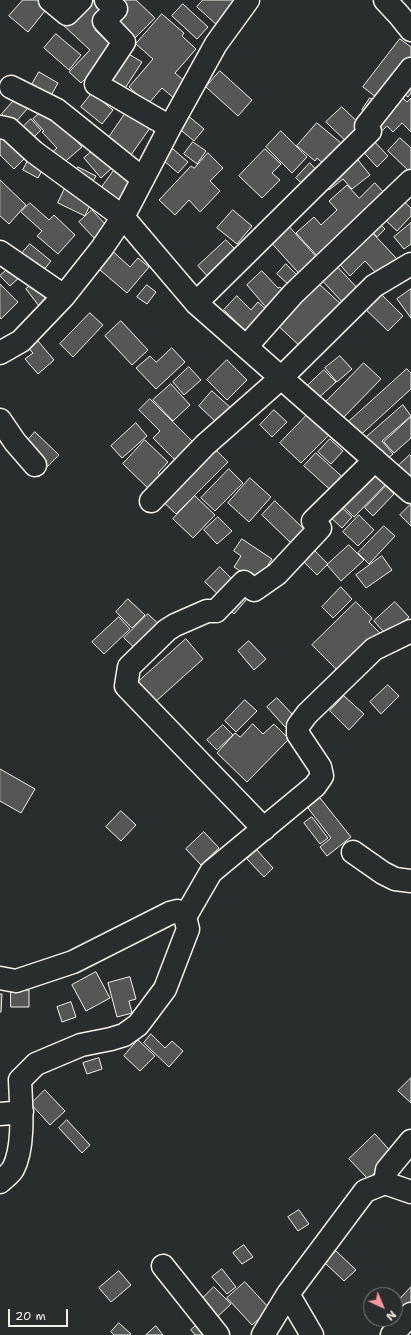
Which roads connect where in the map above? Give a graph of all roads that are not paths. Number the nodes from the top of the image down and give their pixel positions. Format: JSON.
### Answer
{"nodes":[{"id":1,"x":50,"y":0,"type":"edge"},
{"id":2,"x":81,"y":0,"type":"edge"},
{"id":3,"x":106,"y":0,"type":"edge"},
{"id":4,"x":248,"y":0,"type":"edge"},
{"id":5,"x":385,"y":0,"type":"edge"},
{"id":6,"x":410,"y":26,"type":"edge"},
{"id":7,"x":411,"y":69,"type":"edge"},
{"id":8,"x":11,"y":87,"type":"dead end"},
{"id":9,"x":170,"y":126,"type":"junction"},
{"id":10,"x":0,"y":127,"type":"edge"},
{"id":11,"x":143,"y":179,"type":"junction"},
{"id":12,"x":411,"y":181,"type":"edge"},
{"id":13,"x":123,"y":217,"type":"junction"},
{"id":14,"x":0,"y":252,"type":"edge"},
{"id":15,"x":411,"y":264,"type":"edge"},
{"id":16,"x":64,"y":296,"type":"junction"},
{"id":17,"x":196,"y":303,"type":"junction"},
{"id":18,"x":246,"y":347,"type":"junction"},
{"id":19,"x":0,"y":352,"type":"edge"},
{"id":20,"x":280,"y":378,"type":"junction"},
{"id":21,"x":0,"y":420,"type":"edge"},
{"id":22,"x":375,"y":460,"type":"junction"},
{"id":23,"x":35,"y":465,"type":"dead end"},
{"id":24,"x":411,"y":492,"type":"edge"},
{"id":25,"x":151,"y":501,"type":"dead end"},
{"id":26,"x":411,"y":631,"type":"edge"},
{"id":27,"x":264,"y":828,"type":"junction"},
{"id":28,"x":354,"y":852,"type":"dead end"},
{"id":29,"x":411,"y":881,"type":"edge"},
{"id":30,"x":185,"y":917,"type":"junction"},
{"id":31,"x":0,"y":978,"type":"edge"},
{"id":32,"x":22,"y":1112,"type":"junction"},
{"id":33,"x":0,"y":1114,"type":"edge"},
{"id":34,"x":411,"y":1141,"type":"edge"},
{"id":35,"x":0,"y":1182,"type":"edge"},
{"id":36,"x":385,"y":1183,"type":"junction"},
{"id":37,"x":411,"y":1192,"type":"edge"},
{"id":38,"x":163,"y":1266,"type":"dead end"},
{"id":39,"x":288,"y":1294,"type":"junction"},
{"id":40,"x":411,"y":1314,"type":"edge"},
{"id":41,"x":218,"y":1335,"type":"edge"},
{"id":42,"x":263,"y":1335,"type":"edge"},
{"id":43,"x":312,"y":1335,"type":"edge"},
{"id":44,"x":392,"y":1335,"type":"edge"}],
"edges":[{"from":1,"to":2,"type":"street"},
{"from":3,"to":9,"type":"street"},
{"from":4,"to":9,"type":"street"},
{"from":5,"to":6,"type":"street"},
{"from":7,"to":17,"type":"street"},
{"from":8,"to":11,"type":"street"},
{"from":9,"to":11,"type":"street"},
{"from":10,"to":13,"type":"street"},
{"from":11,"to":13,"type":"street"},
{"from":12,"to":18,"type":"street"},
{"from":13,"to":16,"type":"street"},
{"from":13,"to":17,"type":"street"},
{"from":14,"to":16,"type":"street"},
{"from":15,"to":20,"type":"street"},
{"from":16,"to":19,"type":"street"},
{"from":17,"to":18,"type":"street"},
{"from":18,"to":20,"type":"street"},
{"from":20,"to":22,"type":"street"},
{"from":20,"to":25,"type":"street"},
{"from":21,"to":23,"type":"street"},
{"from":22,"to":24,"type":"street"},
{"from":22,"to":27,"type":"street"},
{"from":26,"to":27,"type":"street"},
{"from":27,"to":30,"type":"street"},
{"from":28,"to":29,"type":"street"},
{"from":30,"to":31,"type":"street"},
{"from":30,"to":32,"type":"street"},
{"from":32,"to":33,"type":"street"},
{"from":32,"to":35,"type":"street"},
{"from":34,"to":36,"type":"street"},
{"from":36,"to":37,"type":"street"},
{"from":36,"to":39,"type":"street"},
{"from":38,"to":41,"type":"street"},
{"from":39,"to":42,"type":"street"},
{"from":39,"to":43,"type":"street"},
{"from":40,"to":44,"type":"street"}]}
